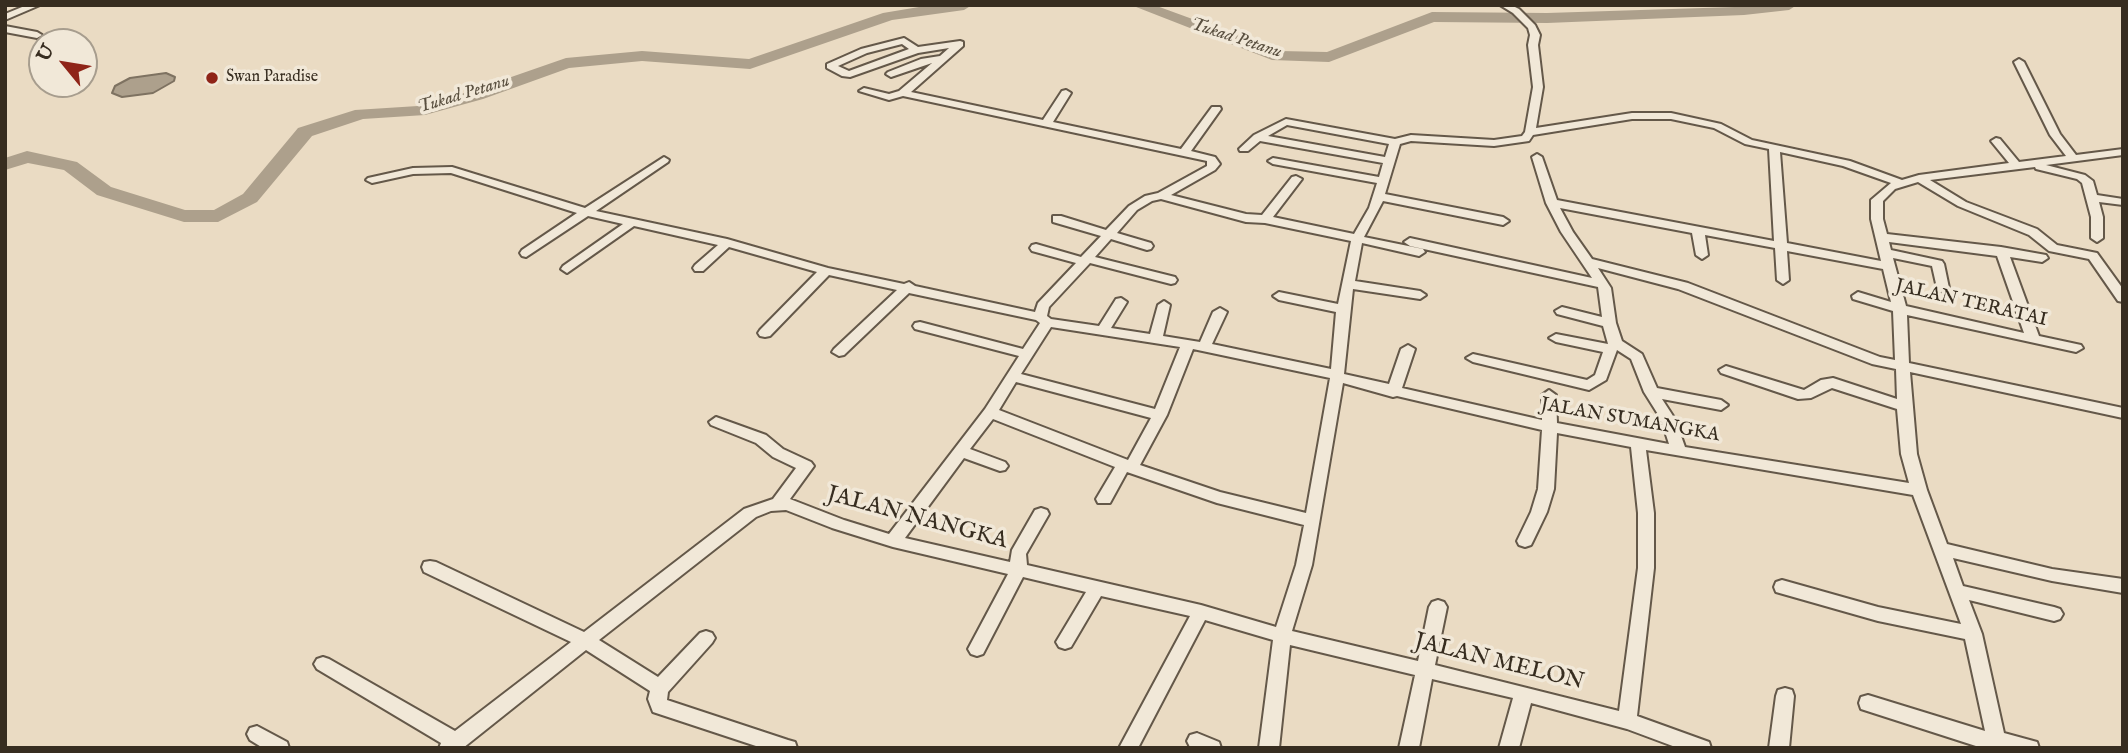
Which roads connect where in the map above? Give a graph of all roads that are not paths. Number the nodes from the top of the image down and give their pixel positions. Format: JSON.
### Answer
{"nodes":[{"id":1,"x":36,"y":5,"type":"edge"},
{"id":2,"x":1504,"y":5,"type":"edge"},
{"id":3,"x":5,"y":17,"type":"edge"},
{"id":4,"x":5,"y":29,"type":"edge"},
{"id":5,"x":28,"y":33,"type":"edge"},
{"id":6,"x":916,"y":50,"type":"junction"},
{"id":7,"x":947,"y":58,"type":"junction"},
{"id":8,"x":2019,"y":62,"type":"dead end"},
{"id":9,"x":891,"y":74,"type":"dead end"},
{"id":10,"x":864,"y":91,"type":"dead end"},
{"id":11,"x":903,"y":93,"type":"junction"},
{"id":12,"x":1066,"y":93,"type":"dead end"},
{"id":13,"x":1216,"y":109,"type":"dead end"},
{"id":14,"x":1046,"y":124,"type":"junction"},
{"id":15,"x":1530,"y":132,"type":"junction"},
{"id":16,"x":1258,"y":136,"type":"junction"},
{"id":17,"x":1996,"y":141,"type":"dead end"},
{"id":18,"x":1395,"y":142,"type":"junction"},
{"id":19,"x":1774,"y":148,"type":"junction"},
{"id":20,"x":1244,"y":149,"type":"dead end"},
{"id":21,"x":2123,"y":152,"type":"edge"},
{"id":22,"x":1184,"y":153,"type":"junction"},
{"id":23,"x":1537,"y":157,"type":"dead end"},
{"id":24,"x":2074,"y":159,"type":"junction"},
{"id":25,"x":664,"y":160,"type":"dead end"},
{"id":26,"x":1273,"y":161,"type":"dead end"},
{"id":27,"x":1388,"y":161,"type":"junction"},
{"id":28,"x":2034,"y":164,"type":"junction"},
{"id":29,"x":2017,"y":166,"type":"junction"},
{"id":30,"x":1919,"y":178,"type":"junction"},
{"id":31,"x":1296,"y":179,"type":"dead end"},
{"id":32,"x":372,"y":180,"type":"dead end"},
{"id":33,"x":1383,"y":181,"type":"junction"},
{"id":34,"x":1901,"y":183,"type":"junction"},
{"id":35,"x":1161,"y":196,"type":"junction"},
{"id":36,"x":1377,"y":196,"type":"junction"},
{"id":37,"x":2092,"y":198,"type":"junction"},
{"id":38,"x":1552,"y":202,"type":"junction"},
{"id":39,"x":2123,"y":202,"type":"edge"},
{"id":40,"x":589,"y":213,"type":"junction"},
{"id":41,"x":1057,"y":219,"type":"dead end"},
{"id":42,"x":1265,"y":219,"type":"junction"},
{"id":43,"x":1503,"y":221,"type":"dead end"},
{"id":44,"x":633,"y":222,"type":"junction"},
{"id":45,"x":1698,"y":231,"type":"junction"},
{"id":46,"x":1107,"y":234,"type":"junction"},
{"id":47,"x":1359,"y":236,"type":"junction"},
{"id":48,"x":1881,"y":237,"type":"junction"},
{"id":49,"x":2097,"y":238,"type":"dead end"},
{"id":50,"x":727,"y":243,"type":"junction"},
{"id":51,"x":1147,"y":246,"type":"dead end"},
{"id":52,"x":1781,"y":247,"type":"junction"},
{"id":53,"x":1036,"y":248,"type":"dead end"},
{"id":54,"x":2001,"y":251,"type":"junction"},
{"id":55,"x":1419,"y":252,"type":"dead end"},
{"id":56,"x":526,"y":253,"type":"dead end"},
{"id":57,"x":1702,"y":255,"type":"dead end"},
{"id":58,"x":2042,"y":258,"type":"dead end"},
{"id":59,"x":1888,"y":259,"type":"junction"},
{"id":60,"x":1086,"y":260,"type":"junction"},
{"id":61,"x":1588,"y":262,"type":"junction"},
{"id":62,"x":699,"y":268,"type":"dead end"},
{"id":63,"x":567,"y":269,"type":"dead end"},
{"id":64,"x":826,"y":271,"type":"junction"},
{"id":65,"x":1171,"y":280,"type":"dead end"},
{"id":66,"x":1783,"y":280,"type":"dead end"},
{"id":67,"x":1348,"y":284,"type":"junction"},
{"id":68,"x":1600,"y":284,"type":"junction"},
{"id":69,"x":908,"y":286,"type":"junction"},
{"id":70,"x":1943,"y":288,"type":"dead end"},
{"id":71,"x":1420,"y":295,"type":"dead end"},
{"id":72,"x":1279,"y":296,"type":"dead end"},
{"id":73,"x":1858,"y":296,"type":"dead end"},
{"id":74,"x":2123,"y":298,"type":"edge"},
{"id":75,"x":1121,"y":302,"type":"dead end"},
{"id":76,"x":1164,"y":304,"type":"dead end"},
{"id":77,"x":1343,"y":309,"type":"junction"},
{"id":78,"x":1900,"y":310,"type":"junction"},
{"id":79,"x":1562,"y":311,"type":"dead end"},
{"id":80,"x":1220,"y":312,"type":"dead end"},
{"id":81,"x":1044,"y":319,"type":"junction"},
{"id":82,"x":1609,"y":323,"type":"junction"},
{"id":83,"x":920,"y":326,"type":"dead end"},
{"id":84,"x":1102,"y":331,"type":"junction"},
{"id":85,"x":765,"y":333,"type":"dead end"},
{"id":86,"x":1556,"y":338,"type":"dead end"},
{"id":87,"x":2033,"y":338,"type":"junction"},
{"id":88,"x":1146,"y":341,"type":"junction"},
{"id":89,"x":1188,"y":344,"type":"junction"},
{"id":90,"x":1614,"y":346,"type":"junction"},
{"id":91,"x":1203,"y":347,"type":"junction"},
{"id":92,"x":2076,"y":348,"type":"dead end"},
{"id":93,"x":1408,"y":349,"type":"dead end"},
{"id":94,"x":839,"y":352,"type":"dead end"},
{"id":95,"x":1027,"y":354,"type":"junction"},
{"id":96,"x":1473,"y":358,"type":"dead end"},
{"id":97,"x":1903,"y":367,"type":"junction"},
{"id":98,"x":1726,"y":370,"type":"dead end"},
{"id":99,"x":1012,"y":376,"type":"junction"},
{"id":100,"x":1337,"y":376,"type":"junction"},
{"id":101,"x":1549,"y":386,"type":"junction"},
{"id":102,"x":1394,"y":392,"type":"junction"},
{"id":103,"x":1651,"y":392,"type":"junction"},
{"id":104,"x":1721,"y":405,"type":"dead end"},
{"id":105,"x":1904,"y":406,"type":"junction"},
{"id":106,"x":990,"y":412,"type":"junction"},
{"id":107,"x":2123,"y":413,"type":"edge"},
{"id":108,"x":1160,"y":415,"type":"junction"},
{"id":109,"x":716,"y":422,"type":"dead end"},
{"id":110,"x":1550,"y":427,"type":"junction"},
{"id":111,"x":1638,"y":444,"type":"junction"},
{"id":112,"x":961,"y":451,"type":"junction"},
{"id":113,"x":1679,"y":451,"type":"junction"},
{"id":114,"x":1000,"y":466,"type":"dead end"},
{"id":115,"x":1128,"y":466,"type":"junction"},
{"id":116,"x":1919,"y":489,"type":"junction"},
{"id":117,"x":1104,"y":499,"type":"dead end"},
{"id":118,"x":777,"y":505,"type":"junction"},
{"id":119,"x":1041,"y":514,"type":"dead end"},
{"id":120,"x":1313,"y":521,"type":"junction"},
{"id":121,"x":893,"y":541,"type":"junction"},
{"id":122,"x":1525,"y":541,"type":"dead end"},
{"id":123,"x":1942,"y":549,"type":"junction"},
{"id":124,"x":430,"y":567,"type":"dead end"},
{"id":125,"x":1019,"y":569,"type":"junction"},
{"id":126,"x":1782,"y":587,"type":"dead end"},
{"id":127,"x":1097,"y":589,"type":"junction"},
{"id":128,"x":2122,"y":589,"type":"edge"},
{"id":129,"x":1958,"y":591,"type":"junction"},
{"id":130,"x":1438,"y":607,"type":"dead end"},
{"id":131,"x":1201,"y":612,"type":"junction"},
{"id":132,"x":2054,"y":614,"type":"dead end"},
{"id":133,"x":1973,"y":634,"type":"junction"},
{"id":134,"x":1282,"y":636,"type":"junction"},
{"id":135,"x":706,"y":638,"type":"dead end"},
{"id":136,"x":586,"y":641,"type":"junction"},
{"id":137,"x":1065,"y":642,"type":"dead end"},
{"id":138,"x":976,"y":649,"type":"dead end"},
{"id":139,"x":323,"y":664,"type":"dead end"},
{"id":140,"x":1424,"y":669,"type":"junction"},
{"id":141,"x":660,"y":688,"type":"junction"},
{"id":142,"x":1524,"y":693,"type":"junction"},
{"id":143,"x":1785,"y":696,"type":"dead end"},
{"id":144,"x":1868,"y":703,"type":"dead end"},
{"id":145,"x":1627,"y":721,"type":"junction"},
{"id":146,"x":257,"y":734,"type":"dead end"},
{"id":147,"x":1998,"y":744,"type":"edge"},
{"id":148,"x":452,"y":745,"type":"edge"},
{"id":149,"x":1695,"y":747,"type":"edge"},
{"id":150,"x":280,"y":748,"type":"edge"},
{"id":151,"x":788,"y":748,"type":"edge"},
{"id":152,"x":1128,"y":748,"type":"edge"},
{"id":153,"x":1269,"y":748,"type":"edge"},
{"id":154,"x":1409,"y":748,"type":"edge"},
{"id":155,"x":1509,"y":748,"type":"edge"},
{"id":156,"x":1779,"y":748,"type":"edge"},
{"id":157,"x":2030,"y":748,"type":"edge"}],
"edges":[{"from":1,"to":3,"type":"street"},
{"from":2,"to":15,"type":"street"},
{"from":4,"to":5,"type":"street"},
{"from":6,"to":6,"type":"street"},
{"from":6,"to":7,"type":"street"},
{"from":7,"to":9,"type":"street"},
{"from":7,"to":11,"type":"street"},
{"from":8,"to":24,"type":"street"},
{"from":10,"to":11,"type":"street"},
{"from":11,"to":14,"type":"street"},
{"from":12,"to":14,"type":"street"},
{"from":13,"to":22,"type":"street"},
{"from":14,"to":22,"type":"street"},
{"from":15,"to":18,"type":"street"},
{"from":15,"to":19,"type":"street"},
{"from":16,"to":18,"type":"street"},
{"from":16,"to":20,"type":"street"},
{"from":16,"to":27,"type":"street"},
{"from":17,"to":29,"type":"street"},
{"from":18,"to":27,"type":"street"},
{"from":19,"to":34,"type":"street"},
{"from":19,"to":52,"type":"street"},
{"from":21,"to":24,"type":"street"},
{"from":22,"to":35,"type":"street"},
{"from":23,"to":38,"type":"street"},
{"from":24,"to":28,"type":"street"},
{"from":25,"to":40,"type":"street"},
{"from":26,"to":33,"type":"street"},
{"from":27,"to":33,"type":"street"},
{"from":28,"to":29,"type":"street"},
{"from":28,"to":37,"type":"street"},
{"from":29,"to":30,"type":"street"},
{"from":30,"to":34,"type":"street"},
{"from":30,"to":74,"type":"street"},
{"from":31,"to":42,"type":"street"},
{"from":32,"to":40,"type":"street","name":"JALAN SUMANGKA"},
{"from":33,"to":36,"type":"street"},
{"from":34,"to":48,"type":"street"},
{"from":35,"to":42,"type":"street"},
{"from":35,"to":46,"type":"street"},
{"from":36,"to":43,"type":"street"},
{"from":36,"to":47,"type":"street"},
{"from":37,"to":39,"type":"street"},
{"from":37,"to":49,"type":"street"},
{"from":38,"to":45,"type":"street"},
{"from":38,"to":61,"type":"street"},
{"from":40,"to":44,"type":"street","name":"JALAN SUMANGKA"},
{"from":40,"to":56,"type":"street"},
{"from":41,"to":46,"type":"street"},
{"from":42,"to":47,"type":"street"},
{"from":44,"to":50,"type":"street","name":"JALAN SUMANGKA"},
{"from":44,"to":63,"type":"street"},
{"from":45,"to":52,"type":"street"},
{"from":45,"to":57,"type":"street"},
{"from":46,"to":51,"type":"street"},
{"from":46,"to":60,"type":"street"},
{"from":47,"to":55,"type":"street"},
{"from":47,"to":67,"type":"street"},
{"from":47,"to":68,"type":"street"},
{"from":48,"to":54,"type":"street"},
{"from":48,"to":59,"type":"street"},
{"from":50,"to":62,"type":"street"},
{"from":50,"to":64,"type":"street","name":"JALAN SUMANGKA"},
{"from":52,"to":59,"type":"street"},
{"from":52,"to":66,"type":"street"},
{"from":53,"to":60,"type":"street"},
{"from":54,"to":58,"type":"street"},
{"from":54,"to":87,"type":"street"},
{"from":59,"to":70,"type":"street"},
{"from":59,"to":78,"type":"street"},
{"from":60,"to":65,"type":"street"},
{"from":60,"to":81,"type":"street"},
{"from":61,"to":68,"type":"street"},
{"from":61,"to":97,"type":"street"},
{"from":64,"to":69,"type":"street","name":"JALAN SUMANGKA"},
{"from":64,"to":85,"type":"street"},
{"from":67,"to":71,"type":"street"},
{"from":67,"to":77,"type":"street"},
{"from":68,"to":82,"type":"street"},
{"from":69,"to":81,"type":"street","name":"JALAN SUMANGKA"},
{"from":69,"to":94,"type":"street"},
{"from":72,"to":77,"type":"street"},
{"from":73,"to":78,"type":"street","name":"JALAN TERATAI"},
{"from":75,"to":84,"type":"street"},
{"from":76,"to":88,"type":"street"},
{"from":77,"to":100,"type":"street"},
{"from":78,"to":87,"type":"street","name":"JALAN TERATAI"},
{"from":78,"to":97,"type":"street"},
{"from":79,"to":82,"type":"street"},
{"from":80,"to":91,"type":"street"},
{"from":81,"to":84,"type":"street","name":"JALAN SUMANGKA"},
{"from":81,"to":95,"type":"street"},
{"from":82,"to":90,"type":"street"},
{"from":83,"to":95,"type":"street"},
{"from":84,"to":88,"type":"street","name":"JALAN SUMANGKA"},
{"from":86,"to":90,"type":"street"},
{"from":87,"to":92,"type":"street","name":"JALAN TERATAI"},
{"from":88,"to":89,"type":"street","name":"JALAN SUMANGKA"},
{"from":89,"to":91,"type":"street","name":"JALAN SUMANGKA"},
{"from":89,"to":108,"type":"street"},
{"from":90,"to":101,"type":"street"},
{"from":90,"to":103,"type":"street"},
{"from":91,"to":100,"type":"street","name":"JALAN SUMANGKA"},
{"from":93,"to":102,"type":"street"},
{"from":95,"to":99,"type":"street"},
{"from":96,"to":101,"type":"street"},
{"from":97,"to":105,"type":"street"},
{"from":97,"to":107,"type":"street"},
{"from":98,"to":105,"type":"street"},
{"from":99,"to":106,"type":"street"},
{"from":99,"to":108,"type":"street"},
{"from":100,"to":102,"type":"street","name":"JALAN SUMANGKA"},
{"from":100,"to":120,"type":"street"},
{"from":101,"to":110,"type":"street"},
{"from":102,"to":110,"type":"street","name":"JALAN SUMANGKA"},
{"from":103,"to":104,"type":"street"},
{"from":103,"to":113,"type":"street"},
{"from":105,"to":116,"type":"street"},
{"from":106,"to":112,"type":"street"},
{"from":106,"to":115,"type":"street"},
{"from":108,"to":115,"type":"street"},
{"from":109,"to":118,"type":"street"},
{"from":110,"to":111,"type":"street","name":"JALAN SUMANGKA"},
{"from":110,"to":122,"type":"street"},
{"from":111,"to":113,"type":"street","name":"JALAN SUMANGKA"},
{"from":111,"to":145,"type":"street"},
{"from":112,"to":114,"type":"street"},
{"from":112,"to":121,"type":"street"},
{"from":113,"to":116,"type":"street","name":"JALAN SUMANGKA"},
{"from":115,"to":117,"type":"street"},
{"from":115,"to":120,"type":"street"},
{"from":116,"to":123,"type":"street"},
{"from":118,"to":121,"type":"street","name":"JALAN NANGKA"},
{"from":118,"to":136,"type":"street"},
{"from":119,"to":125,"type":"street"},
{"from":120,"to":134,"type":"street"},
{"from":121,"to":125,"type":"street","name":"JALAN NANGKA"},
{"from":123,"to":128,"type":"street"},
{"from":123,"to":129,"type":"street"},
{"from":124,"to":136,"type":"street"},
{"from":125,"to":127,"type":"street","name":"JALAN NANGKA"},
{"from":125,"to":138,"type":"street"},
{"from":126,"to":133,"type":"street"},
{"from":127,"to":131,"type":"street","name":"JALAN NANGKA"},
{"from":127,"to":137,"type":"street"},
{"from":129,"to":132,"type":"street"},
{"from":129,"to":133,"type":"street"},
{"from":130,"to":140,"type":"street"},
{"from":131,"to":134,"type":"street","name":"JALAN NANGKA"},
{"from":131,"to":152,"type":"street"},
{"from":133,"to":147,"type":"street"},
{"from":134,"to":140,"type":"street","name":"JALAN MELON"},
{"from":134,"to":153,"type":"street"},
{"from":135,"to":141,"type":"street"},
{"from":136,"to":141,"type":"street"},
{"from":136,"to":148,"type":"street"},
{"from":139,"to":148,"type":"street"},
{"from":140,"to":142,"type":"street","name":"JALAN MELON"},
{"from":140,"to":154,"type":"street"},
{"from":141,"to":151,"type":"street"},
{"from":142,"to":145,"type":"street","name":"JALAN MELON"},
{"from":142,"to":155,"type":"street"},
{"from":143,"to":156,"type":"street"},
{"from":144,"to":147,"type":"street"},
{"from":145,"to":149,"type":"street","name":"JALAN MELON"},
{"from":146,"to":150,"type":"street"},
{"from":147,"to":157,"type":"street"}]}
